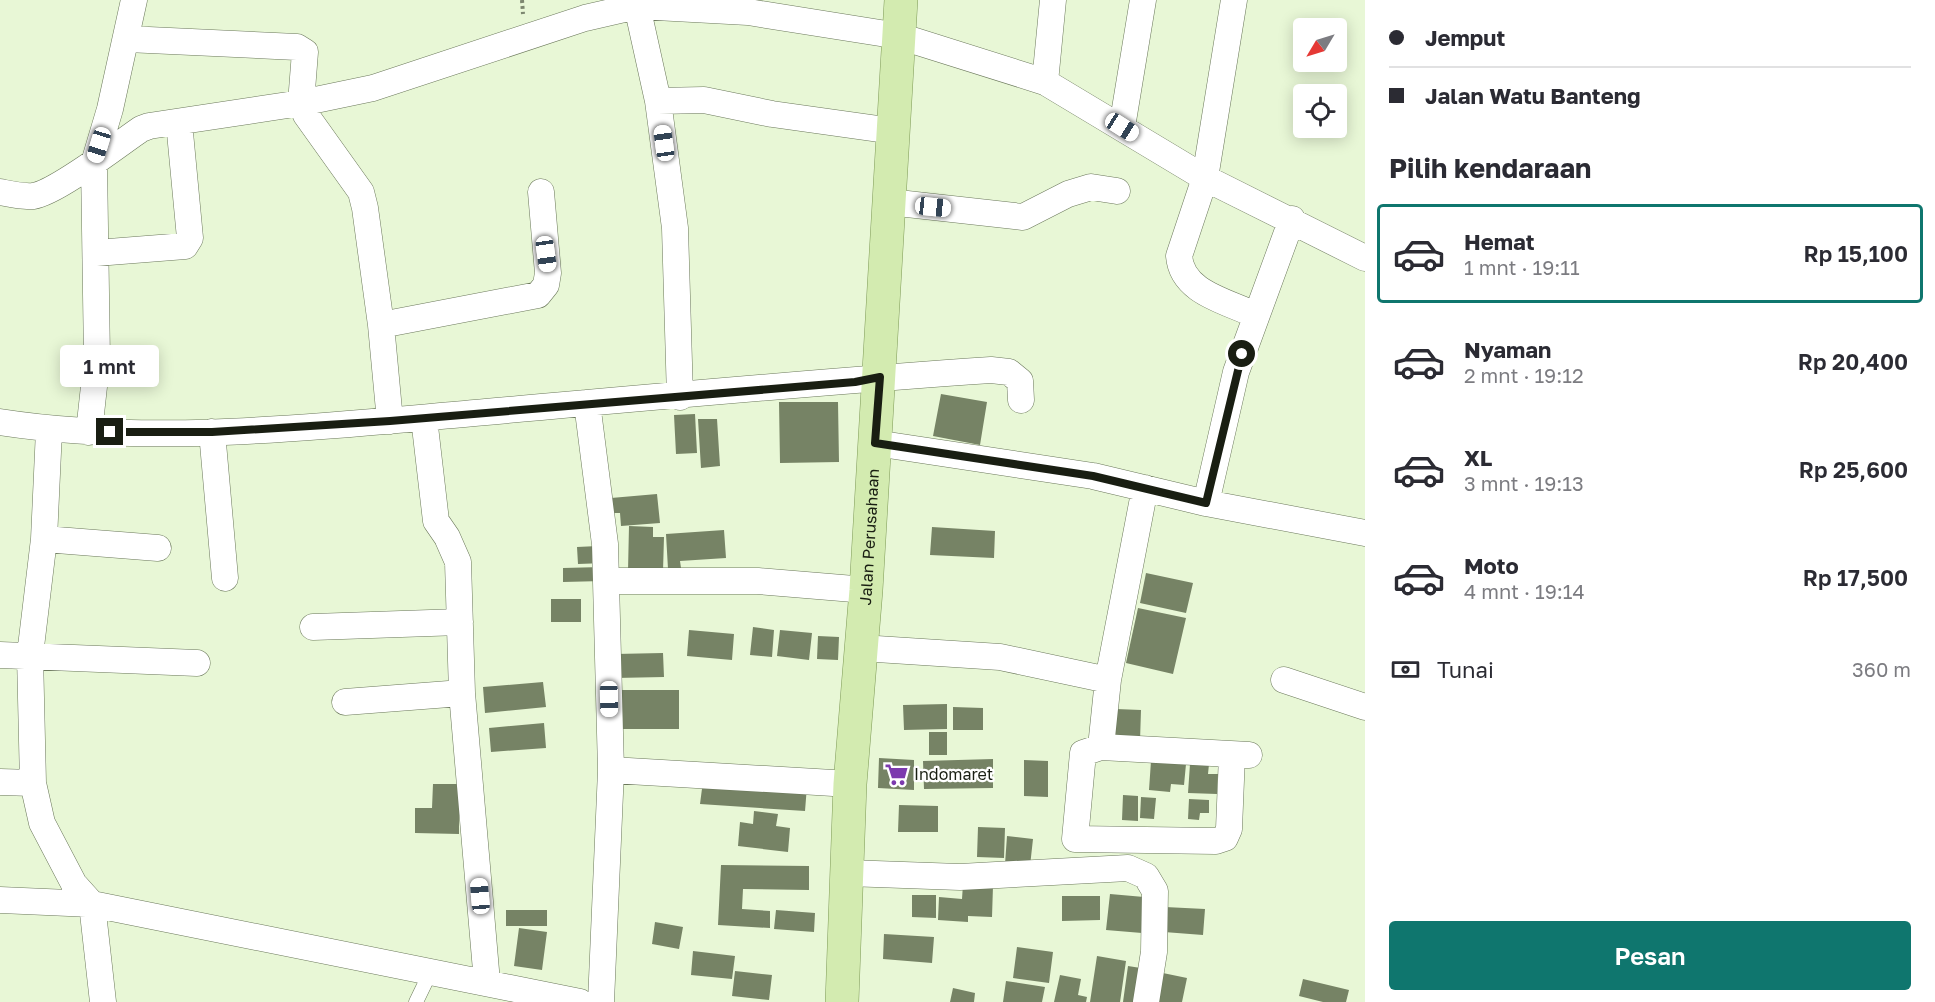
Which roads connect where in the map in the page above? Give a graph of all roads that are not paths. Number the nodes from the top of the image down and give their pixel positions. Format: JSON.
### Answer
{"nodes":[{"id":1,"x":134,"y":0,"type":"edge"},
{"id":2,"x":901,"y":0,"type":"edge"},
{"id":3,"x":1053,"y":0,"type":"edge"},
{"id":4,"x":1143,"y":0,"type":"edge"},
{"id":5,"x":1234,"y":0,"type":"edge"},
{"id":6,"x":638,"y":17,"type":"junction"},
{"id":7,"x":127,"y":39,"type":"junction"},
{"id":8,"x":899,"y":44,"type":"junction"},
{"id":9,"x":1045,"y":82,"type":"junction"},
{"id":10,"x":658,"y":101,"type":"junction"},
{"id":11,"x":303,"y":108,"type":"junction"},
{"id":12,"x":180,"y":127,"type":"junction"},
{"id":13,"x":1122,"y":127,"type":"junction"},
{"id":14,"x":893,"y":131,"type":"junction"},
{"id":15,"x":94,"y":170,"type":"junction"},
{"id":16,"x":1205,"y":178,"type":"junction"},
{"id":17,"x":1117,"y":191,"type":"dead end"},
{"id":18,"x":0,"y":192,"type":"edge"},
{"id":19,"x":541,"y":192,"type":"dead end"},
{"id":20,"x":889,"y":202,"type":"junction"},
{"id":21,"x":1292,"y":219,"type":"junction"},
{"id":22,"x":96,"y":253,"type":"junction"},
{"id":23,"x":1365,"y":258,"type":"edge"},
{"id":24,"x":1255,"y":315,"type":"junction"},
{"id":25,"x":381,"y":325,"type":"junction"},
{"id":26,"x":880,"y":377,"type":"junction"},
{"id":27,"x":680,"y":397,"type":"junction"},
{"id":28,"x":1021,"y":400,"type":"dead end"},
{"id":29,"x":587,"y":403,"type":"junction"},
{"id":30,"x":424,"y":417,"type":"junction"},
{"id":31,"x":390,"y":421,"type":"junction"},
{"id":32,"x":0,"y":422,"type":"edge"},
{"id":33,"x":49,"y":430,"type":"junction"},
{"id":34,"x":89,"y":432,"type":"junction"},
{"id":35,"x":212,"y":432,"type":"junction"},
{"id":36,"x":875,"y":443,"type":"junction"},
{"id":37,"x":1145,"y":488,"type":"junction"},
{"id":38,"x":1206,"y":503,"type":"junction"},
{"id":39,"x":1365,"y":533,"type":"edge"},
{"id":40,"x":44,"y":539,"type":"junction"},
{"id":41,"x":158,"y":548,"type":"dead end"},
{"id":42,"x":225,"y":578,"type":"dead end"},
{"id":43,"x":606,"y":581,"type":"junction"},
{"id":44,"x":866,"y":590,"type":"junction"},
{"id":45,"x":460,"y":622,"type":"junction"},
{"id":46,"x":313,"y":627,"type":"dead end"},
{"id":47,"x":861,"y":648,"type":"junction"},
{"id":48,"x":0,"y":655,"type":"edge"},
{"id":49,"x":30,"y":656,"type":"junction"},
{"id":50,"x":197,"y":663,"type":"dead end"},
{"id":51,"x":1108,"y":680,"type":"junction"},
{"id":52,"x":1284,"y":680,"type":"dead end"},
{"id":53,"x":462,"y":693,"type":"junction"},
{"id":54,"x":345,"y":702,"type":"dead end"},
{"id":55,"x":1365,"y":708,"type":"edge"},
{"id":56,"x":1101,"y":747,"type":"junction"},
{"id":57,"x":611,"y":770,"type":"junction"},
{"id":58,"x":0,"y":782,"type":"edge"},
{"id":59,"x":33,"y":783,"type":"junction"},
{"id":60,"x":850,"y":784,"type":"junction"},
{"id":61,"x":1075,"y":839,"type":"junction"},
{"id":62,"x":1070,"y":870,"type":"junction"},
{"id":63,"x":847,"y":873,"type":"junction"},
{"id":64,"x":0,"y":900,"type":"edge"},
{"id":65,"x":92,"y":904,"type":"junction"},
{"id":66,"x":431,"y":971,"type":"junction"},
{"id":67,"x":487,"y":982,"type":"junction"},
{"id":68,"x":847,"y":994,"type":"edge"},
{"id":69,"x":103,"y":1002,"type":"edge"},
{"id":70,"x":416,"y":1002,"type":"edge"},
{"id":71,"x":580,"y":1002,"type":"edge"},
{"id":72,"x":601,"y":1002,"type":"edge"},
{"id":73,"x":1146,"y":1002,"type":"edge"}],
"edges":[{"from":1,"to":7,"type":"street"},
{"from":2,"to":8,"type":"main road","name":"Jalan Perusahaan"},
{"from":3,"to":9,"type":"street"},
{"from":4,"to":13,"type":"street"},
{"from":5,"to":16,"type":"street"},
{"from":6,"to":8,"type":"street"},
{"from":6,"to":10,"type":"street"},
{"from":6,"to":11,"type":"street"},
{"from":7,"to":11,"type":"street"},
{"from":7,"to":15,"type":"street"},
{"from":8,"to":9,"type":"street"},
{"from":8,"to":14,"type":"main road","name":"Jalan Perusahaan"},
{"from":9,"to":13,"type":"street"},
{"from":10,"to":14,"type":"street"},
{"from":10,"to":27,"type":"street"},
{"from":11,"to":12,"type":"street"},
{"from":11,"to":25,"type":"street"},
{"from":12,"to":15,"type":"street"},
{"from":12,"to":22,"type":"street"},
{"from":13,"to":16,"type":"street"},
{"from":14,"to":20,"type":"main road","name":"Jalan Perusahaan"},
{"from":15,"to":18,"type":"street"},
{"from":15,"to":22,"type":"street"},
{"from":16,"to":21,"type":"street"},
{"from":16,"to":24,"type":"street"},
{"from":17,"to":20,"type":"street"},
{"from":19,"to":25,"type":"street"},
{"from":20,"to":26,"type":"main road","name":"Jalan Perusahaan"},
{"from":21,"to":23,"type":"street"},
{"from":21,"to":24,"type":"street"},
{"from":22,"to":34,"type":"street"},
{"from":24,"to":38,"type":"street"},
{"from":25,"to":31,"type":"street"},
{"from":26,"to":27,"type":"street"},
{"from":26,"to":28,"type":"street"},
{"from":26,"to":36,"type":"main road","name":"Jalan Perusahaan"},
{"from":27,"to":29,"type":"street"},
{"from":29,"to":30,"type":"street"},
{"from":29,"to":43,"type":"street"},
{"from":30,"to":31,"type":"street"},
{"from":30,"to":45,"type":"street"},
{"from":31,"to":35,"type":"street"},
{"from":32,"to":33,"type":"street"},
{"from":33,"to":34,"type":"street"},
{"from":33,"to":40,"type":"street"},
{"from":34,"to":35,"type":"street"},
{"from":35,"to":42,"type":"street"},
{"from":36,"to":37,"type":"street"},
{"from":36,"to":44,"type":"main road","name":"Jalan Perusahaan"},
{"from":37,"to":38,"type":"street"},
{"from":37,"to":51,"type":"street"},
{"from":38,"to":39,"type":"street"},
{"from":40,"to":41,"type":"street"},
{"from":40,"to":49,"type":"street"},
{"from":43,"to":44,"type":"street"},
{"from":43,"to":57,"type":"street"},
{"from":44,"to":47,"type":"main road","name":"Jalan Perusahaan"},
{"from":45,"to":46,"type":"street"},
{"from":45,"to":53,"type":"street"},
{"from":47,"to":51,"type":"street"},
{"from":47,"to":60,"type":"main road","name":"Jalan Perusahaan"},
{"from":48,"to":49,"type":"street"},
{"from":49,"to":50,"type":"street"},
{"from":49,"to":59,"type":"street"},
{"from":51,"to":56,"type":"street"},
{"from":52,"to":55,"type":"street"},
{"from":53,"to":54,"type":"street"},
{"from":53,"to":67,"type":"street"},
{"from":56,"to":61,"type":"street"},
{"from":56,"to":61,"type":"street"},
{"from":57,"to":60,"type":"street"},
{"from":57,"to":72,"type":"street"},
{"from":58,"to":59,"type":"street"},
{"from":59,"to":65,"type":"street"},
{"from":60,"to":63,"type":"main road","name":"Jalan Perusahaan"},
{"from":61,"to":62,"type":"street"},
{"from":62,"to":63,"type":"street"},
{"from":62,"to":73,"type":"street"},
{"from":63,"to":68,"type":"main road","name":"Jalan Perusahaan"},
{"from":64,"to":65,"type":"street"},
{"from":65,"to":66,"type":"street"},
{"from":65,"to":69,"type":"street"},
{"from":66,"to":67,"type":"street"},
{"from":66,"to":70,"type":"lane"},
{"from":67,"to":71,"type":"street"}]}
